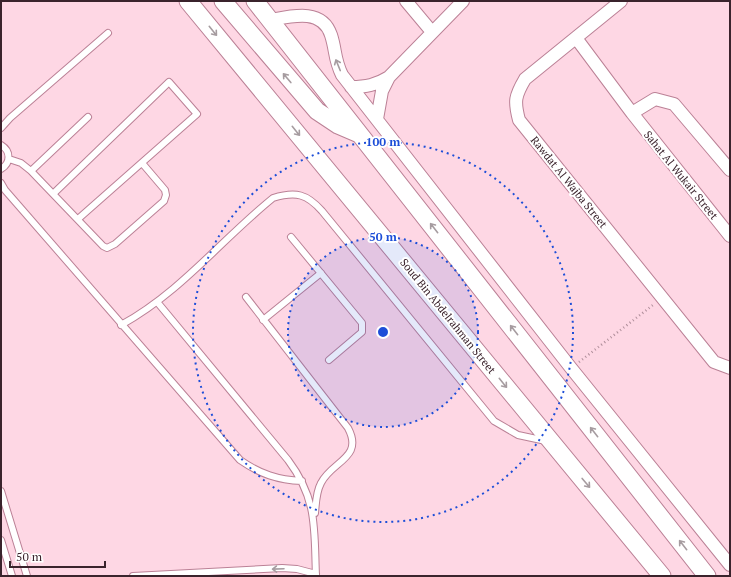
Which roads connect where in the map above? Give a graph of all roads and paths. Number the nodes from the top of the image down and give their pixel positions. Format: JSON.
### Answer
{"nodes":[{"id":1,"x":188,"y":1,"type":"edge"},
{"id":2,"x":223,"y":1,"type":"edge"},
{"id":3,"x":255,"y":1,"type":"edge"},
{"id":4,"x":406,"y":1,"type":"edge"},
{"id":5,"x":463,"y":1,"type":"edge"},
{"id":6,"x":621,"y":1,"type":"edge"},
{"id":7,"x":271,"y":20,"type":"junction"},
{"id":8,"x":432,"y":32,"type":"junction"},
{"id":9,"x":108,"y":33,"type":"dead end"},
{"id":10,"x":576,"y":38,"type":"junction"},
{"id":11,"x":389,"y":77,"type":"junction"},
{"id":12,"x":351,"y":87,"type":"junction"},
{"id":13,"x":632,"y":114,"type":"junction"},
{"id":14,"x":88,"y":117,"type":"dead end"},
{"id":15,"x":377,"y":119,"type":"junction"},
{"id":16,"x":1,"y":128,"type":"edge"},
{"id":17,"x":361,"y":135,"type":"junction"},
{"id":18,"x":1,"y":145,"type":"edge"},
{"id":19,"x":9,"y":160,"type":"junction"},
{"id":20,"x":142,"y":164,"type":"junction"},
{"id":21,"x":1,"y":169,"type":"edge"},
{"id":22,"x":730,"y":170,"type":"edge"},
{"id":23,"x":31,"y":171,"type":"junction"},
{"id":24,"x":1,"y":183,"type":"edge"},
{"id":25,"x":53,"y":194,"type":"junction"},
{"id":26,"x":78,"y":219,"type":"junction"},
{"id":27,"x":730,"y":236,"type":"edge"},
{"id":28,"x":291,"y":237,"type":"dead end"},
{"id":29,"x":321,"y":273,"type":"junction"},
{"id":30,"x":246,"y":297,"type":"dead end"},
{"id":31,"x":662,"y":298,"type":"junction"},
{"id":32,"x":158,"y":303,"type":"junction"},
{"id":33,"x":263,"y":320,"type":"junction"},
{"id":34,"x":121,"y":325,"type":"junction"},
{"id":35,"x":329,"y":360,"type":"dead end"},
{"id":36,"x":571,"y":368,"type":"junction"},
{"id":37,"x":730,"y":368,"type":"edge"},
{"id":38,"x":551,"y":441,"type":"junction"},
{"id":39,"x":302,"y":481,"type":"junction"},
{"id":40,"x":1,"y":491,"type":"edge"},
{"id":41,"x":314,"y":521,"type":"junction"},
{"id":42,"x":1,"y":540,"type":"edge"},
{"id":43,"x":730,"y":565,"type":"edge"},
{"id":44,"x":316,"y":575,"type":"edge"},
{"id":45,"x":12,"y":576,"type":"edge"},
{"id":46,"x":27,"y":576,"type":"edge"},
{"id":47,"x":133,"y":576,"type":"edge"},
{"id":48,"x":662,"y":576,"type":"edge"},
{"id":49,"x":707,"y":576,"type":"edge"}],
"edges":[{"from":1,"to":38,"type":"main road","name":"Soud Bin Abdelrahman Street","one_way":true},
{"from":17,"to":2,"type":"main road","one_way":true},
{"from":3,"to":7,"type":"main road"},
{"from":4,"to":8,"type":"street"},
{"from":5,"to":8,"type":"street"},
{"from":6,"to":10,"type":"street","name":"Rawdat Al Wajba Street"},
{"from":12,"to":7,"type":"street","one_way":true},
{"from":7,"to":17,"type":"main road"},
{"from":8,"to":11,"type":"street"},
{"from":9,"to":16,"type":"lane"},
{"from":10,"to":13,"type":"street","name":"Sahat Al Wukair Street"},
{"from":10,"to":31,"type":"street","name":"Rawdat Al Wajba Street"},
{"from":11,"to":12,"type":"street"},
{"from":11,"to":15,"type":"street"},
{"from":12,"to":15,"type":"street"},
{"from":13,"to":22,"type":"street"},
{"from":13,"to":27,"type":"street","name":"Sahat Al Wukair Street"},
{"from":14,"to":23,"type":"lane"},
{"from":15,"to":36,"type":"street"},
{"from":49,"to":17,"type":"main road","one_way":true},
{"from":18,"to":19,"type":"lane"},
{"from":19,"to":21,"type":"lane"},
{"from":19,"to":23,"type":"lane"},
{"from":20,"to":25,"type":"lane"},
{"from":20,"to":26,"type":"lane"},
{"from":20,"to":26,"type":"lane"},
{"from":23,"to":25,"type":"lane"},
{"from":24,"to":34,"type":"lane"},
{"from":25,"to":26,"type":"lane"},
{"from":28,"to":29,"type":"lane"},
{"from":29,"to":33,"type":"lane"},
{"from":29,"to":35,"type":"lane"},
{"from":30,"to":33,"type":"lane"},
{"from":31,"to":36,"type":"path"},
{"from":31,"to":37,"type":"street","name":"Rawdat Al Wajba Street"},
{"from":32,"to":34,"type":"lane"},
{"from":32,"to":38,"type":"lane"},
{"from":32,"to":39,"type":"lane"},
{"from":33,"to":41,"type":"lane"},
{"from":34,"to":39,"type":"lane"},
{"from":36,"to":43,"type":"street"},
{"from":38,"to":48,"type":"main road","name":"Soud Bin Abdelrahman Street","one_way":true},
{"from":39,"to":41,"type":"lane"},
{"from":40,"to":46,"type":"lane"},
{"from":41,"to":44,"type":"lane"},
{"from":42,"to":45,"type":"lane"},
{"from":44,"to":47,"type":"lane","one_way":true}]}
